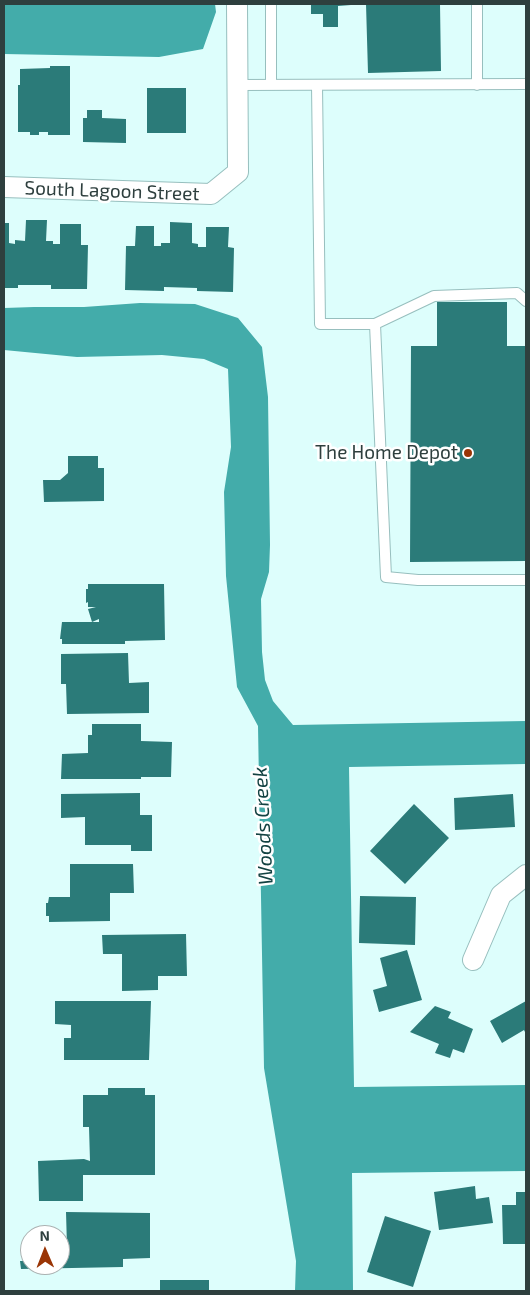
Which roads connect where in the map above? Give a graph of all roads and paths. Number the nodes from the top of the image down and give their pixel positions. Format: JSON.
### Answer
{"nodes":[{"id":1,"x":238,"y":4,"type":"edge"},
{"id":2,"x":271,"y":4,"type":"edge"},
{"id":3,"x":477,"y":4,"type":"edge"},
{"id":4,"x":526,"y":84,"type":"edge"},
{"id":5,"x":238,"y":85,"type":"junction"},
{"id":6,"x":271,"y":85,"type":"junction"},
{"id":7,"x":317,"y":85,"type":"junction"},
{"id":8,"x":477,"y":85,"type":"junction"},
{"id":9,"x":4,"y":187,"type":"edge"},
{"id":10,"x":526,"y":301,"type":"edge"},
{"id":11,"x":375,"y":324,"type":"junction"},
{"id":12,"x":526,"y":580,"type":"edge"},
{"id":13,"x":526,"y":875,"type":"edge"},
{"id":14,"x":473,"y":960,"type":"dead end"}],
"edges":[{"from":1,"to":5,"type":"street"},
{"from":2,"to":6,"type":"lane"},
{"from":3,"to":8,"type":"lane"},
{"from":4,"to":8,"type":"lane"},
{"from":5,"to":6,"type":"lane"},
{"from":5,"to":9,"type":"street","name":"South Lagoon Street"},
{"from":6,"to":7,"type":"lane"},
{"from":7,"to":8,"type":"lane"},
{"from":7,"to":11,"type":"lane"},
{"from":10,"to":11,"type":"lane"},
{"from":11,"to":12,"type":"lane"},
{"from":13,"to":14,"type":"street"}]}
